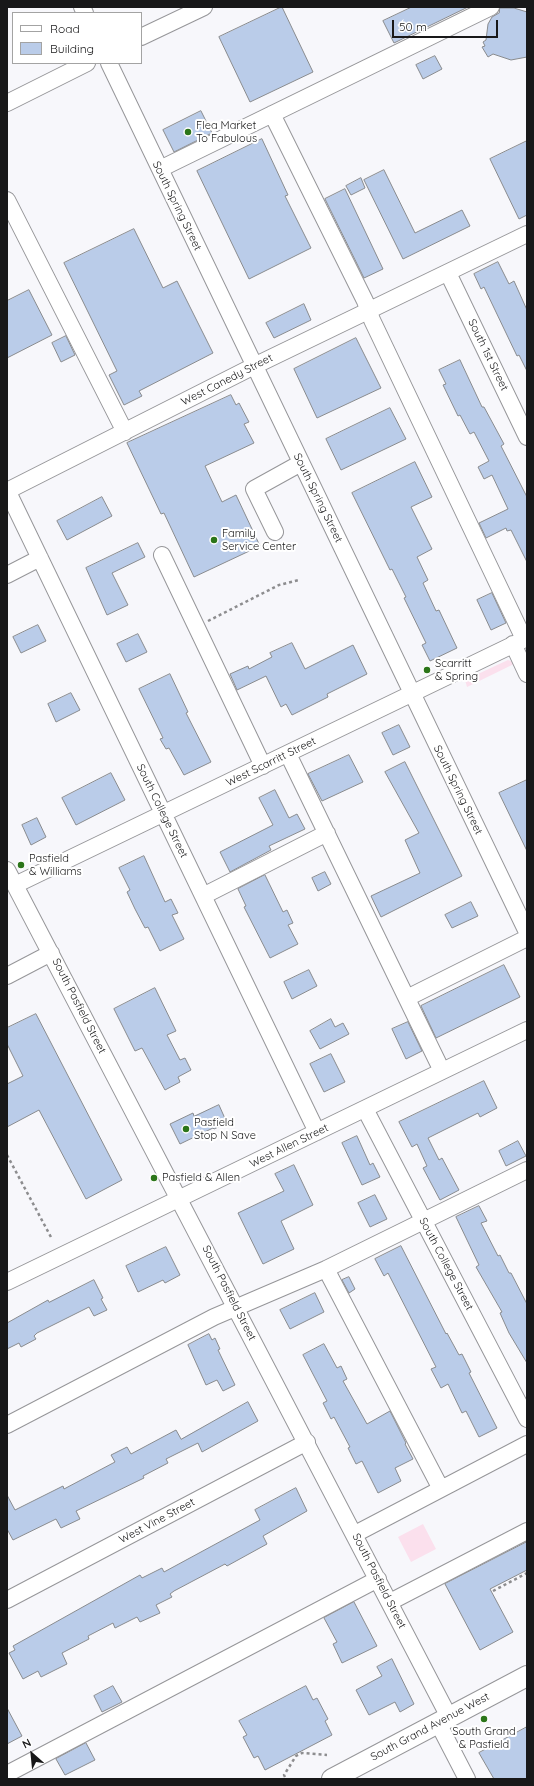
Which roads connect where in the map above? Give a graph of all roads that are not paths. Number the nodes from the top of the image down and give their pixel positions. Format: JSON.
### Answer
{"nodes":[{"id":1,"x":204,"y":7,"type":"edge"},
{"id":2,"x":491,"y":7,"type":"edge"},
{"id":3,"x":142,"y":37,"type":"edge"},
{"id":4,"x":85,"y":64,"type":"edge"},
{"id":5,"x":109,"y":64,"type":"edge"},
{"id":6,"x":7,"y":103,"type":"edge"},
{"id":7,"x":272,"y":114,"type":"junction"},
{"id":8,"x":160,"y":169,"type":"junction"},
{"id":9,"x":7,"y":200,"type":"edge"},
{"id":10,"x":527,"y":234,"type":"edge"},
{"id":11,"x":448,"y":273,"type":"junction"},
{"id":12,"x":369,"y":311,"type":"junction"},
{"id":13,"x":254,"y":366,"type":"junction"},
{"id":14,"x":125,"y":432,"type":"junction"},
{"id":15,"x":527,"y":438,"type":"edge"},
{"id":16,"x":301,"y":463,"type":"junction"},
{"id":17,"x":7,"y":491,"type":"edge"},
{"id":18,"x":275,"y":532,"type":"dead end"},
{"id":19,"x":162,"y":556,"type":"dead end"},
{"id":20,"x":40,"y":558,"type":"junction"},
{"id":21,"x":7,"y":576,"type":"edge"},
{"id":22,"x":522,"y":640,"type":"edge"},
{"id":23,"x":527,"y":674,"type":"edge"},
{"id":24,"x":412,"y":694,"type":"junction"},
{"id":25,"x":288,"y":754,"type":"junction"},
{"id":26,"x":263,"y":766,"type":"junction"},
{"id":27,"x":164,"y":814,"type":"junction"},
{"id":28,"x":327,"y":833,"type":"junction"},
{"id":29,"x":7,"y":870,"type":"edge"},
{"id":30,"x":15,"y":885,"type":"junction"},
{"id":31,"x":203,"y":896,"type":"junction"},
{"id":32,"x":527,"y":932,"type":"edge"},
{"id":33,"x":527,"y":938,"type":"edge"},
{"id":34,"x":51,"y":953,"type":"junction"},
{"id":35,"x":7,"y":976,"type":"edge"},
{"id":36,"x":407,"y":998,"type":"junction"},
{"id":37,"x":527,"y":1030,"type":"edge"},
{"id":38,"x":442,"y":1071,"type":"junction"},
{"id":39,"x":365,"y":1109,"type":"junction"},
{"id":40,"x":317,"y":1132,"type":"junction"},
{"id":41,"x":525,"y":1175,"type":"edge"},
{"id":42,"x":180,"y":1199,"type":"junction"},
{"id":43,"x":424,"y":1222,"type":"junction"},
{"id":44,"x":326,"y":1269,"type":"junction"},
{"id":45,"x":7,"y":1282,"type":"edge"},
{"id":46,"x":236,"y":1307,"type":"junction"},
{"id":47,"x":527,"y":1419,"type":"edge"},
{"id":48,"x":7,"y":1425,"type":"edge"},
{"id":49,"x":307,"y":1442,"type":"junction"},
{"id":50,"x":527,"y":1444,"type":"edge"},
{"id":51,"x":441,"y":1489,"type":"junction"},
{"id":52,"x":527,"y":1531,"type":"edge"},
{"id":53,"x":355,"y":1534,"type":"junction"},
{"id":54,"x":378,"y":1579,"type":"junction"},
{"id":55,"x":7,"y":1600,"type":"edge"},
{"id":56,"x":390,"y":1602,"type":"junction"},
{"id":57,"x":527,"y":1676,"type":"edge"},
{"id":58,"x":444,"y":1720,"type":"junction"},
{"id":59,"x":7,"y":1774,"type":"edge"},
{"id":60,"x":332,"y":1779,"type":"edge"},
{"id":61,"x":467,"y":1779,"type":"edge"}],
"edges":[{"from":1,"to":3,"type":"street"},
{"from":2,"to":7,"type":"street"},
{"from":4,"to":6,"type":"street"},
{"from":5,"to":8,"type":"street","name":"South Spring Street"},
{"from":7,"to":8,"type":"street"},
{"from":7,"to":12,"type":"street"},
{"from":8,"to":13,"type":"street","name":"South Spring Street"},
{"from":9,"to":14,"type":"street"},
{"from":10,"to":11,"type":"street","name":"West Canedy Street"},
{"from":11,"to":12,"type":"street","name":"West Canedy Street"},
{"from":11,"to":15,"type":"street","name":"South 1st Street"},
{"from":12,"to":13,"type":"street","name":"West Canedy Street"},
{"from":12,"to":22,"type":"street"},
{"from":13,"to":14,"type":"street","name":"West Canedy Street"},
{"from":13,"to":16,"type":"street","name":"South Spring Street"},
{"from":14,"to":17,"type":"street","name":"West Canedy Street"},
{"from":16,"to":18,"type":"street"},
{"from":16,"to":24,"type":"street","name":"South Spring Street"},
{"from":17,"to":20,"type":"street","name":"South College Street"},
{"from":19,"to":26,"type":"street"},
{"from":20,"to":21,"type":"street"},
{"from":20,"to":27,"type":"street","name":"South College Street"},
{"from":22,"to":23,"type":"street"},
{"from":22,"to":24,"type":"street","name":"West Scarritt Street"},
{"from":24,"to":25,"type":"street","name":"West Scarritt Street"},
{"from":24,"to":32,"type":"street","name":"South Spring Street"},
{"from":25,"to":26,"type":"street","name":"West Scarritt Street"},
{"from":25,"to":28,"type":"street"},
{"from":26,"to":27,"type":"street","name":"West Scarritt Street"},
{"from":27,"to":30,"type":"street","name":"West Scarritt Street"},
{"from":27,"to":31,"type":"street","name":"South College Street"},
{"from":28,"to":31,"type":"street"},
{"from":28,"to":36,"type":"street"},
{"from":29,"to":30,"type":"street","name":"South Pasfield Street"},
{"from":30,"to":34,"type":"street","name":"South Pasfield Street"},
{"from":31,"to":40,"type":"street","name":"South College Street"},
{"from":33,"to":36,"type":"street"},
{"from":34,"to":35,"type":"street"},
{"from":34,"to":42,"type":"street","name":"South Pasfield Street"},
{"from":36,"to":38,"type":"street"},
{"from":37,"to":38,"type":"street","name":"West Allen Street"},
{"from":38,"to":39,"type":"street","name":"West Allen Street"},
{"from":39,"to":40,"type":"street","name":"West Allen Street"},
{"from":39,"to":43,"type":"street","name":"South College Street"},
{"from":40,"to":42,"type":"street","name":"West Allen Street"},
{"from":41,"to":43,"type":"street"},
{"from":42,"to":45,"type":"street","name":"West Allen Street"},
{"from":42,"to":46,"type":"street","name":"South Pasfield Street"},
{"from":43,"to":44,"type":"street"},
{"from":43,"to":47,"type":"street","name":"South College Street"},
{"from":44,"to":46,"type":"street"},
{"from":44,"to":51,"type":"street"},
{"from":46,"to":48,"type":"street"},
{"from":46,"to":49,"type":"street","name":"South Pasfield Street"},
{"from":49,"to":53,"type":"street","name":"South Pasfield Street"},
{"from":49,"to":55,"type":"street","name":"West Vine Street"},
{"from":50,"to":51,"type":"street"},
{"from":51,"to":53,"type":"street"},
{"from":52,"to":56,"type":"street"},
{"from":53,"to":54,"type":"street","name":"South Pasfield Street"},
{"from":54,"to":56,"type":"street","name":"South Pasfield Street"},
{"from":54,"to":59,"type":"street"},
{"from":56,"to":58,"type":"street","name":"South Pasfield Street"},
{"from":57,"to":58,"type":"main road","name":"South Grand Avenue West"},
{"from":58,"to":60,"type":"main road","name":"South Grand Avenue West"},
{"from":58,"to":61,"type":"street","name":"South Pasfield Street"}]}
